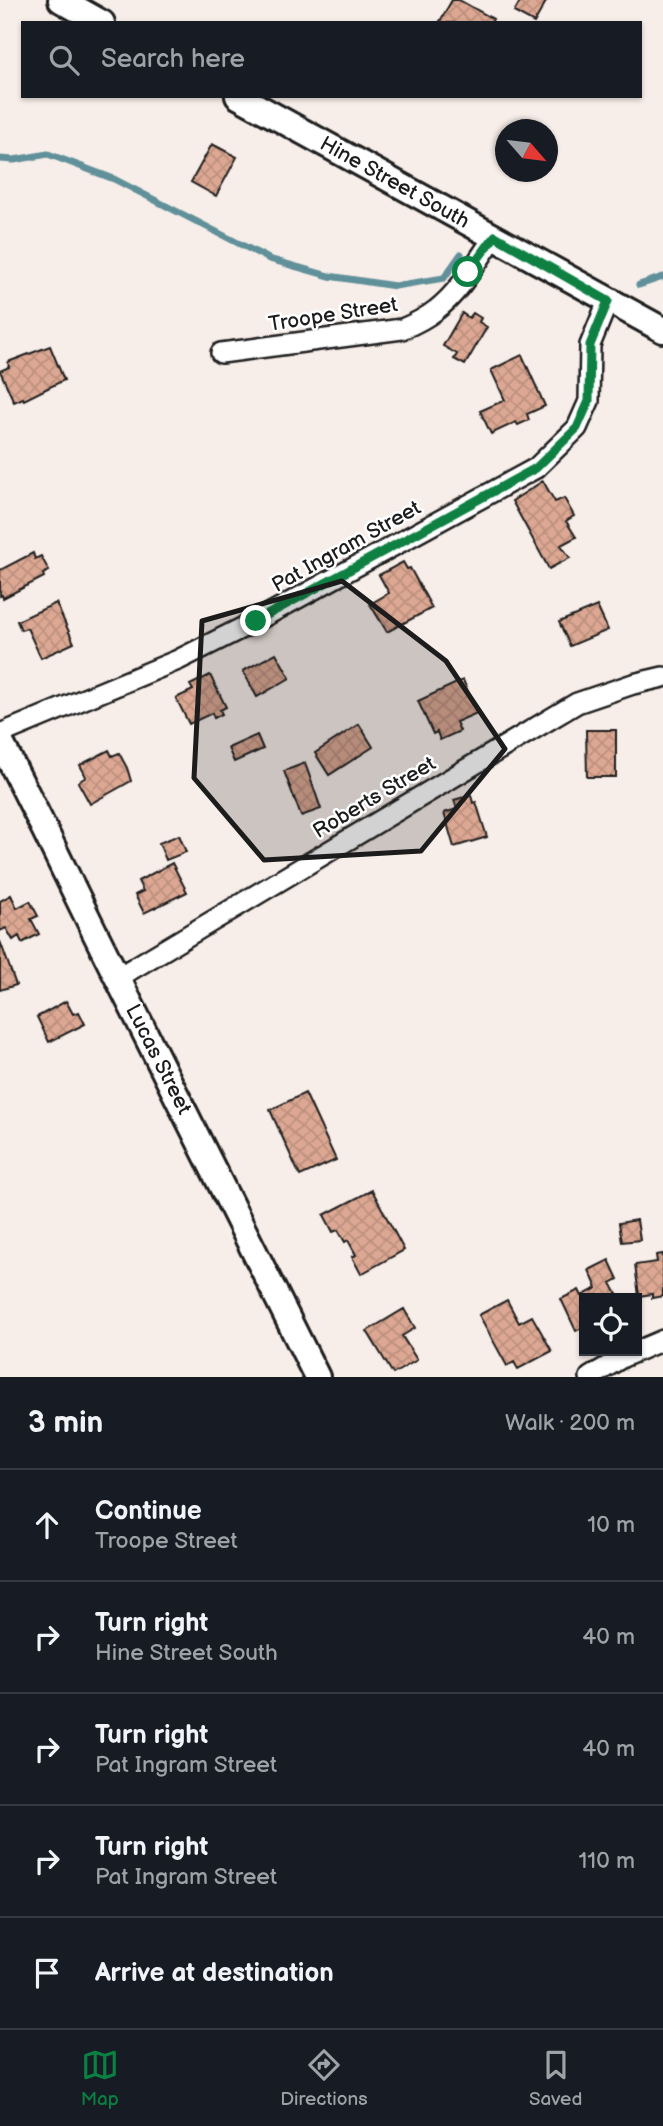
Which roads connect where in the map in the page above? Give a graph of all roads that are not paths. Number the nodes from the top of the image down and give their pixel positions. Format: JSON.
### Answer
{"nodes":[{"id":1,"x":61,"y":0,"type":"edge"},
{"id":2,"x":98,"y":21,"type":"edge"},
{"id":3,"x":241,"y":98,"type":"edge"},
{"id":4,"x":495,"y":236,"type":"junction"},
{"id":5,"x":608,"y":301,"type":"junction"},
{"id":6,"x":663,"y":330,"type":"edge"},
{"id":7,"x":221,"y":353,"type":"dead end"},
{"id":8,"x":663,"y":677,"type":"edge"},
{"id":9,"x":0,"y":734,"type":"edge"},
{"id":10,"x":0,"y":741,"type":"edge"},
{"id":11,"x":117,"y":978,"type":"junction"},
{"id":12,"x":663,"y":1340,"type":"edge"},
{"id":13,"x":317,"y":1377,"type":"edge"},
{"id":14,"x":590,"y":1377,"type":"edge"}],
"edges":[{"from":1,"to":2,"type":"street"},
{"from":3,"to":4,"type":"street","name":"Hine Street South"},
{"from":4,"to":5,"type":"street","name":"Hine Street South"},
{"from":4,"to":7,"type":"street","name":"Troope Street"},
{"from":5,"to":6,"type":"street","name":"Hine Street South"},
{"from":5,"to":9,"type":"street","name":"Pat Ingram Street"},
{"from":8,"to":11,"type":"street","name":"Roberts Street"},
{"from":10,"to":11,"type":"street","name":"Lucas Street"},
{"from":11,"to":13,"type":"street","name":"Lucas Street"},
{"from":12,"to":14,"type":"street"}]}
